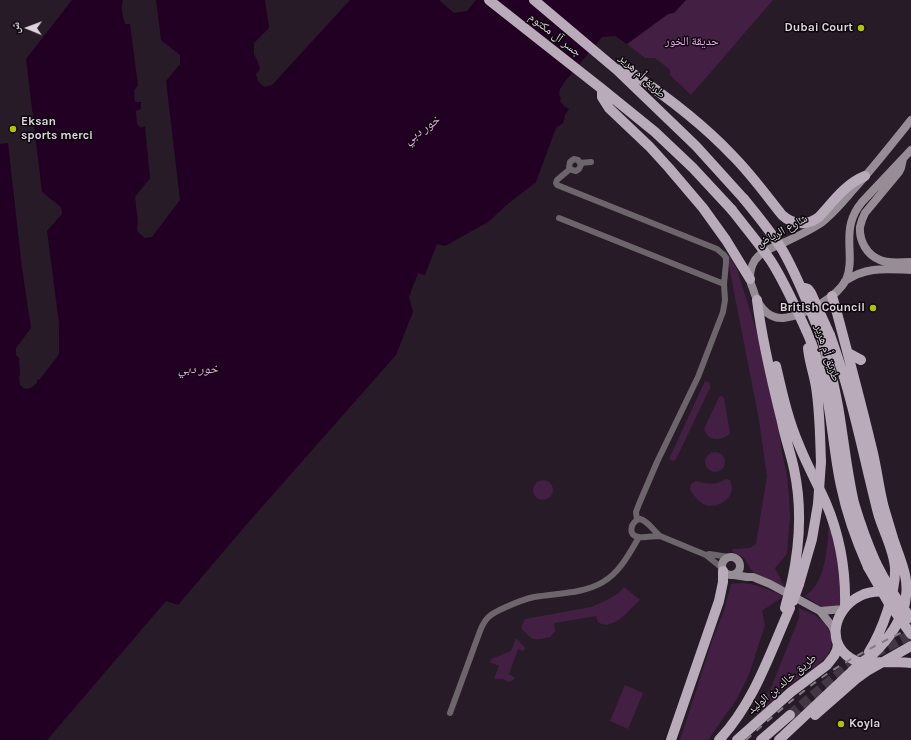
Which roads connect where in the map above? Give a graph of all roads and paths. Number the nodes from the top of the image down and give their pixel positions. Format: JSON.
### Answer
{"nodes":[{"id":1,"x":489,"y":0,"type":"edge"},
{"id":2,"x":534,"y":0,"type":"edge"},
{"id":3,"x":604,"y":58,"type":"joint"},
{"id":4,"x":617,"y":70,"type":"junction"},
{"id":5,"x":586,"y":76,"type":"joint"},
{"id":6,"x":602,"y":89,"type":"junction"},
{"id":7,"x":911,"y":120,"type":"edge"},
{"id":8,"x":911,"y":150,"type":"edge"},
{"id":9,"x":903,"y":159,"type":"junction"},
{"id":10,"x":591,"y":162,"type":"dead end"},
{"id":11,"x":865,"y":176,"type":"junction"},
{"id":12,"x":559,"y":218,"type":"dead end"},
{"id":13,"x":911,"y":262,"type":"edge"},
{"id":14,"x":911,"y":270,"type":"edge"},
{"id":15,"x":750,"y":279,"type":"junction"},
{"id":16,"x":845,"y":281,"type":"junction"},
{"id":17,"x":724,"y":284,"type":"junction"},
{"id":18,"x":832,"y":296,"type":"junction"},
{"id":19,"x":757,"y":300,"type":"junction"},
{"id":20,"x":808,"y":333,"type":"junction"},
{"id":21,"x":826,"y":337,"type":"junction"},
{"id":22,"x":766,"y":353,"type":"junction"},
{"id":23,"x":848,"y":353,"type":"junction"},
{"id":24,"x":861,"y":360,"type":"dead end"},
{"id":25,"x":637,"y":520,"type":"junction"},
{"id":26,"x":660,"y":536,"type":"junction"},
{"id":27,"x":639,"y":537,"type":"junction"},
{"id":28,"x":706,"y":555,"type":"junction"},
{"id":29,"x":729,"y":557,"type":"junction"},
{"id":30,"x":740,"y":564,"type":"junction"},
{"id":31,"x":872,"y":565,"type":"junction"},
{"id":32,"x":722,"y":569,"type":"junction"},
{"id":33,"x":908,"y":572,"type":"edge"},
{"id":34,"x":734,"y":575,"type":"junction"},
{"id":35,"x":753,"y":577,"type":"junction"},
{"id":36,"x":795,"y":583,"type":"junction"},
{"id":37,"x":892,"y":592,"type":"junction"},
{"id":38,"x":909,"y":599,"type":"edge"},
{"id":39,"x":844,"y":608,"type":"junction"},
{"id":40,"x":820,"y":610,"type":"junction"},
{"id":41,"x":911,"y":618,"type":"edge"},
{"id":42,"x":835,"y":633,"type":"junction"},
{"id":43,"x":911,"y":634,"type":"edge"},
{"id":44,"x":838,"y":644,"type":"junction"},
{"id":45,"x":911,"y":646,"type":"edge"},
{"id":46,"x":863,"y":662,"type":"junction"},
{"id":47,"x":883,"y":662,"type":"junction"},
{"id":48,"x":911,"y":663,"type":"edge"},
{"id":49,"x":450,"y":713,"type":"dead end"},
{"id":50,"x":790,"y":715,"type":"tunnel mouth"},
{"id":51,"x":795,"y":726,"type":"junction"},
{"id":52,"x":718,"y":739,"type":"edge"},
{"id":53,"x":671,"y":740,"type":"edge"},
{"id":54,"x":737,"y":740,"type":"edge"},
{"id":55,"x":762,"y":740,"type":"edge"},
{"id":56,"x":779,"y":740,"type":"edge"}],
"edges":[{"from":1,"to":5,"type":"main road","name":"جسر آل مكتوم"},
{"from":2,"to":3,"type":"main road","name":"جسر آل مكتوم"},
{"from":3,"to":4,"type":"main road","name":"طريق أم هرير"},
{"from":4,"to":11,"type":"main road"},
{"from":4,"to":21,"type":"main road","name":"طريق أم هرير","bridge":true},
{"from":5,"to":6,"type":"main road","name":"طريق أم هرير"},
{"from":6,"to":15,"type":"main road"},
{"from":6,"to":20,"type":"main road","name":"طريق أم هرير","bridge":true},
{"from":7,"to":11,"type":"main road","name":"شارع الرياض"},
{"from":8,"to":9,"type":"main road"},
{"from":9,"to":13,"type":"main road"},
{"from":9,"to":16,"type":"main road"},
{"from":10,"to":17,"type":"street"},
{"from":11,"to":15,"type":"main road","name":"شارع الرياض"},
{"from":12,"to":17,"type":"street"},
{"from":14,"to":16,"type":"main road"},
{"from":15,"to":19,"type":"main road"},
{"from":16,"to":18,"type":"main road"},
{"from":17,"to":25,"type":"street"},
{"from":18,"to":19,"type":"main road"},
{"from":18,"to":23,"type":"main road"},
{"from":19,"to":22,"type":"main road"},
{"from":20,"to":31,"type":"main road","name":"طريق أم هرير"},
{"from":20,"to":36,"type":"main road","bridge":true},
{"from":21,"to":31,"type":"main road","name":"طريق أم هرير"},
{"from":21,"to":37,"type":"main road"},
{"from":22,"to":36,"type":"main road"},
{"from":22,"to":39,"type":"main road"},
{"from":23,"to":24,"type":"main road"},
{"from":23,"to":33,"type":"main road"},
{"from":25,"to":26,"type":"street"},
{"from":25,"to":27,"type":"street"},
{"from":26,"to":27,"type":"street"},
{"from":26,"to":28,"type":"street"},
{"from":27,"to":49,"type":"street"},
{"from":28,"to":29,"type":"street"},
{"from":28,"to":32,"type":"street"},
{"from":29,"to":30,"type":"main road"},
{"from":29,"to":32,"type":"main road"},
{"from":30,"to":34,"type":"main road"},
{"from":30,"to":35,"type":"main road"},
{"from":31,"to":41,"type":"main road","name":"طريق أم هرير","bridge":true},
{"from":31,"to":43,"type":"main road","name":"طريق أم هرير","bridge":true},
{"from":32,"to":34,"type":"main road"},
{"from":32,"to":53,"type":"main road"},
{"from":33,"to":38,"type":"main road"},
{"from":34,"to":35,"type":"main road"},
{"from":35,"to":40,"type":"main road"},
{"from":36,"to":52,"type":"main road","bridge":true},
{"from":37,"to":38,"type":"main road"},
{"from":37,"to":39,"type":"main road"},
{"from":37,"to":46,"type":"main road"},
{"from":38,"to":46,"type":"main road"},
{"from":39,"to":40,"type":"main road"},
{"from":39,"to":42,"type":"main road"},
{"from":40,"to":42,"type":"main road"},
{"from":42,"to":44,"type":"main road"},
{"from":44,"to":46,"type":"main road"},
{"from":44,"to":54,"type":"main road","name":"طريق خالد بن الوليد"},
{"from":45,"to":47,"type":"main road"},
{"from":46,"to":47,"type":"main road"},
{"from":46,"to":51,"type":"main road"},
{"from":47,"to":48,"type":"main road"},
{"from":47,"to":51,"type":"main road"},
{"from":50,"to":55,"type":"main road"},
{"from":51,"to":56,"type":"main road"}]}
